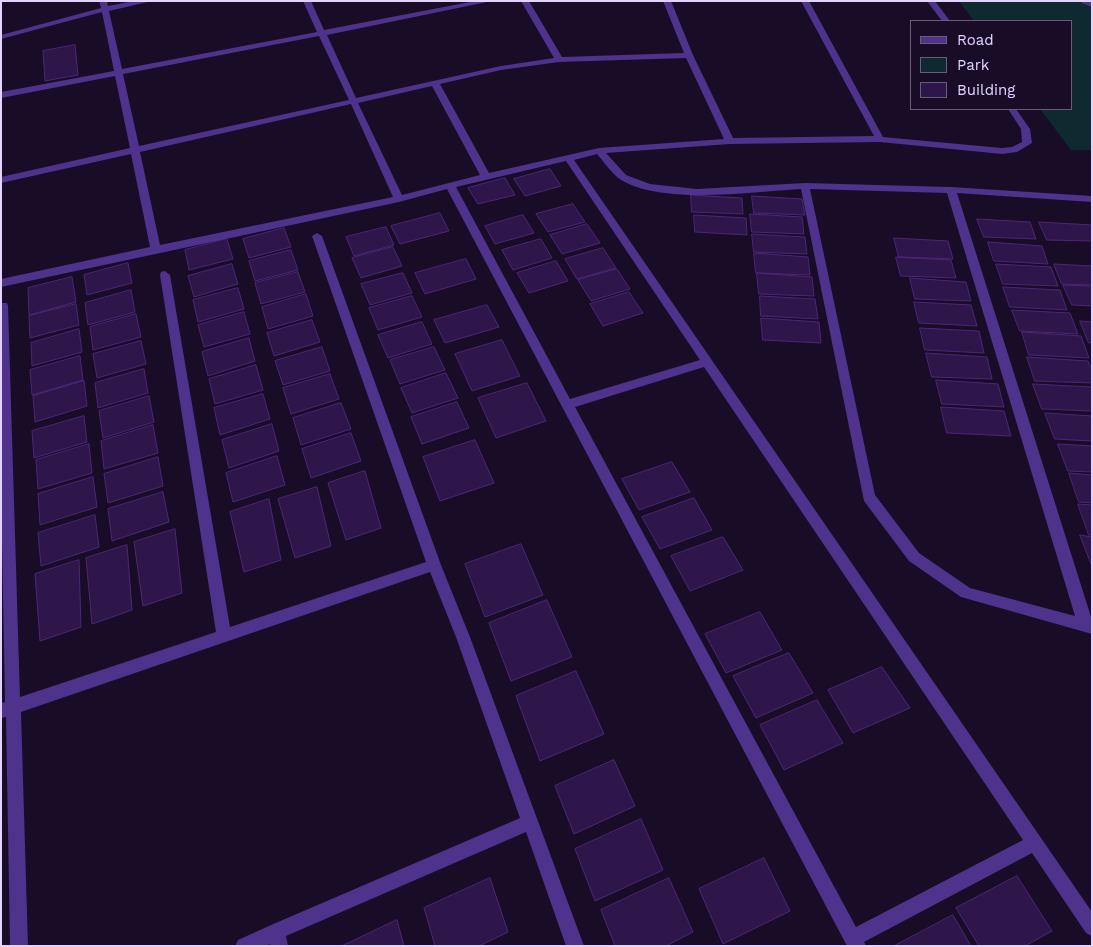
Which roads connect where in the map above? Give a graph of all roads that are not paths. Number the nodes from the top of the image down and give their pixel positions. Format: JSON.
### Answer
{"nodes":[{"id":1,"x":148,"y":1,"type":"edge"},
{"id":2,"x":307,"y":1,"type":"edge"},
{"id":3,"x":488,"y":1,"type":"edge"},
{"id":4,"x":525,"y":1,"type":"edge"},
{"id":5,"x":667,"y":1,"type":"edge"},
{"id":6,"x":805,"y":1,"type":"edge"},
{"id":7,"x":931,"y":1,"type":"edge"},
{"id":8,"x":1085,"y":1,"type":"edge"},
{"id":9,"x":104,"y":5,"type":"edge"},
{"id":10,"x":1092,"y":6,"type":"edge"},
{"id":11,"x":945,"y":20,"type":"edge"},
{"id":12,"x":321,"y":33,"type":"junction"},
{"id":13,"x":1,"y":37,"type":"edge"},
{"id":14,"x":689,"y":55,"type":"junction"},
{"id":15,"x":559,"y":60,"type":"junction"},
{"id":16,"x":119,"y":72,"type":"junction"},
{"id":17,"x":434,"y":83,"type":"junction"},
{"id":18,"x":1,"y":95,"type":"edge"},
{"id":19,"x":352,"y":101,"type":"junction"},
{"id":20,"x":1013,"y":110,"type":"edge"},
{"id":21,"x":880,"y":139,"type":"junction"},
{"id":22,"x":730,"y":141,"type":"junction"},
{"id":23,"x":134,"y":149,"type":"junction"},
{"id":24,"x":599,"y":151,"type":"junction"},
{"id":25,"x":568,"y":158,"type":"junction"},
{"id":26,"x":486,"y":177,"type":"junction"},
{"id":27,"x":1,"y":180,"type":"edge"},
{"id":28,"x":450,"y":185,"type":"junction"},
{"id":29,"x":805,"y":186,"type":"junction"},
{"id":30,"x":951,"y":190,"type":"junction"},
{"id":31,"x":1092,"y":198,"type":"edge"},
{"id":32,"x":399,"y":199,"type":"junction"},
{"id":33,"x":317,"y":236,"type":"dead end"},
{"id":34,"x":156,"y":249,"type":"junction"},
{"id":35,"x":165,"y":275,"type":"dead end"},
{"id":36,"x":1,"y":283,"type":"edge"},
{"id":37,"x":3,"y":306,"type":"dead end"},
{"id":38,"x":707,"y":362,"type":"junction"},
{"id":39,"x":569,"y":404,"type":"junction"},
{"id":40,"x":434,"y":565,"type":"junction"},
{"id":41,"x":1088,"y":626,"type":"edge"},
{"id":42,"x":224,"y":635,"type":"junction"},
{"id":43,"x":8,"y":709,"type":"edge"},
{"id":44,"x":530,"y":822,"type":"junction"},
{"id":45,"x":1034,"y":843,"type":"junction"},
{"id":46,"x":1092,"y":927,"type":"edge"},
{"id":47,"x":278,"y":939,"type":"edge"},
{"id":48,"x":855,"y":942,"type":"edge"},
{"id":49,"x":19,"y":946,"type":"edge"},
{"id":50,"x":244,"y":946,"type":"edge"},
{"id":51,"x":575,"y":946,"type":"edge"}],
"edges":[{"from":1,"to":9,"type":"street"},
{"from":2,"to":12,"type":"street"},
{"from":3,"to":12,"type":"street"},
{"from":4,"to":15,"type":"street"},
{"from":5,"to":14,"type":"street"},
{"from":6,"to":21,"type":"street"},
{"from":7,"to":11,"type":"street"},
{"from":8,"to":10,"type":"street"},
{"from":9,"to":13,"type":"street"},
{"from":9,"to":16,"type":"street"},
{"from":12,"to":16,"type":"street"},
{"from":12,"to":19,"type":"street"},
{"from":14,"to":15,"type":"street"},
{"from":14,"to":22,"type":"street"},
{"from":15,"to":17,"type":"street"},
{"from":16,"to":18,"type":"street"},
{"from":16,"to":23,"type":"street"},
{"from":17,"to":19,"type":"street"},
{"from":17,"to":26,"type":"street"},
{"from":19,"to":23,"type":"street"},
{"from":19,"to":32,"type":"street"},
{"from":20,"to":21,"type":"street"},
{"from":21,"to":22,"type":"street"},
{"from":22,"to":24,"type":"street"},
{"from":23,"to":27,"type":"street"},
{"from":23,"to":34,"type":"street"},
{"from":24,"to":25,"type":"street"},
{"from":24,"to":29,"type":"street"},
{"from":25,"to":26,"type":"street"},
{"from":25,"to":38,"type":"street"},
{"from":26,"to":28,"type":"street"},
{"from":28,"to":32,"type":"street"},
{"from":28,"to":39,"type":"street"},
{"from":29,"to":30,"type":"street"},
{"from":29,"to":41,"type":"street"},
{"from":30,"to":31,"type":"street"},
{"from":30,"to":41,"type":"street"},
{"from":32,"to":34,"type":"street"},
{"from":33,"to":40,"type":"street"},
{"from":34,"to":36,"type":"street"},
{"from":35,"to":42,"type":"street"},
{"from":37,"to":43,"type":"street"},
{"from":38,"to":39,"type":"street"},
{"from":38,"to":45,"type":"street"},
{"from":39,"to":48,"type":"street"},
{"from":40,"to":42,"type":"street"},
{"from":40,"to":44,"type":"street"},
{"from":42,"to":43,"type":"street"},
{"from":43,"to":49,"type":"street"},
{"from":44,"to":47,"type":"street"},
{"from":44,"to":51,"type":"street"},
{"from":45,"to":46,"type":"street"},
{"from":45,"to":48,"type":"street"},
{"from":47,"to":50,"type":"street"}]}
